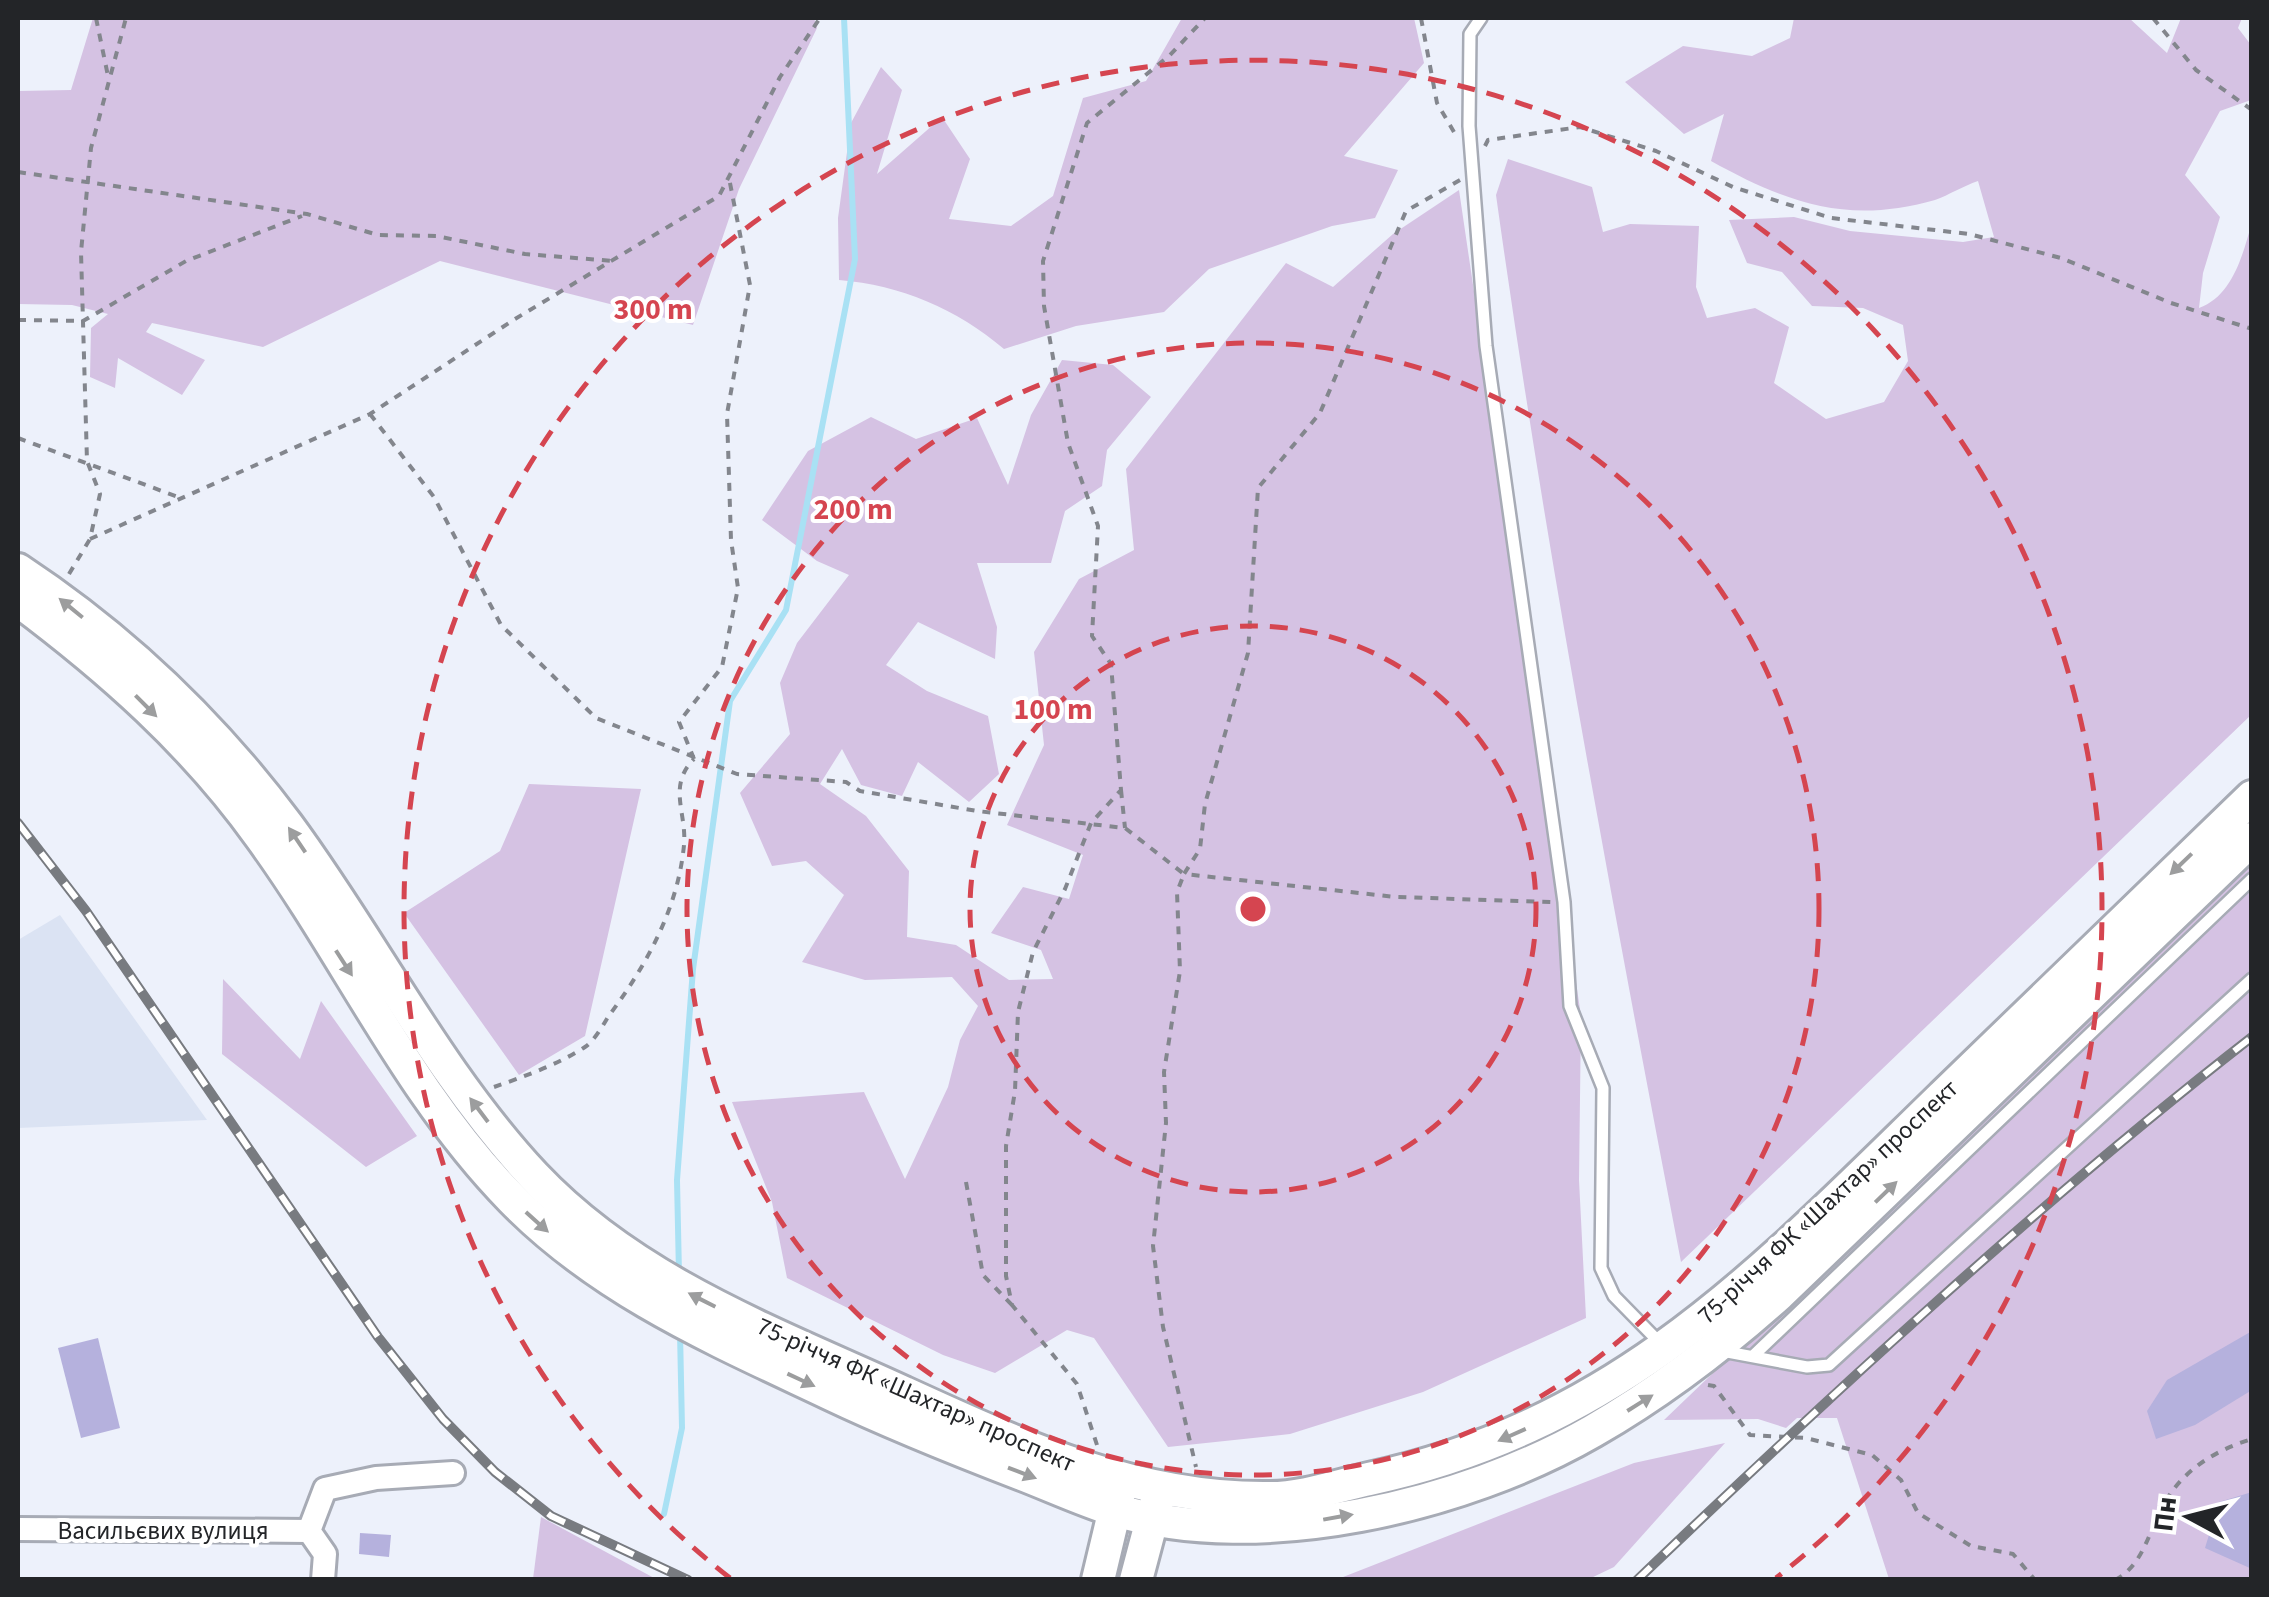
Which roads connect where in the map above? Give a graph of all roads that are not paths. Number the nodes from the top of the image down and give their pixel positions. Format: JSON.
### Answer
{"nodes":[{"id":1,"x":1466,"y":18,"type":"edge"},
{"id":2,"x":1481,"y":18,"type":"edge"},
{"id":3,"x":1470,"y":34,"type":"junction"},
{"id":4,"x":18,"y":570,"type":"edge"},
{"id":5,"x":18,"y":600,"type":"edge"},
{"id":6,"x":2252,"y":796,"type":"edge"},
{"id":7,"x":2252,"y":839,"type":"edge"},
{"id":8,"x":2252,"y":879,"type":"edge"},
{"id":9,"x":2252,"y":979,"type":"edge"},
{"id":10,"x":1716,"y":1350,"type":"junction"},
{"id":11,"x":1754,"y":1355,"type":"junction"},
{"id":12,"x":1673,"y":1361,"type":"junction"},
{"id":13,"x":453,"y":1473,"type":"dead end"},
{"id":14,"x":1118,"y":1494,"type":"junction"},
{"id":15,"x":1157,"y":1503,"type":"junction"},
{"id":16,"x":18,"y":1529,"type":"edge"},
{"id":17,"x":309,"y":1531,"type":"junction"},
{"id":18,"x":323,"y":1580,"type":"edge"},
{"id":19,"x":1098,"y":1580,"type":"edge"},
{"id":20,"x":1136,"y":1580,"type":"edge"}],
"edges":[{"from":1,"to":3,"type":"lane"},
{"from":2,"to":3,"type":"lane"},
{"from":3,"to":12,"type":"lane"},
{"from":14,"to":4,"type":"main road","name":"75-річчя ФК «Шахтар» проспект","one_way":true},
{"from":5,"to":14,"type":"main road","name":"75-річчя ФК «Шахтар» проспект","one_way":true},
{"from":6,"to":12,"type":"main road","name":"75-річчя ФК «Шахтар» проспект","one_way":true},
{"from":10,"to":7,"type":"main road","name":"75-річчя ФК «Шахтар» проспект","one_way":true},
{"from":8,"to":11,"type":"lane"},
{"from":9,"to":11,"type":"lane"},
{"from":10,"to":11,"type":"lane"},
{"from":10,"to":12,"type":"main road","name":"75-річчя ФК «Шахтар» проспект"},
{"from":12,"to":15,"type":"main road","name":"75-річчя ФК «Шахтар» проспект","one_way":true},
{"from":15,"to":12,"type":"main road","name":"75-річчя ФК «Шахтар» проспект","one_way":true},
{"from":13,"to":17,"type":"street"},
{"from":14,"to":15,"type":"main road","name":"75-річчя ФК «Шахтар» проспект"},
{"from":14,"to":19,"type":"main road"},
{"from":15,"to":20,"type":"main road"},
{"from":16,"to":17,"type":"street","name":"Васильєвих вулиця"},
{"from":17,"to":18,"type":"street"}]}
